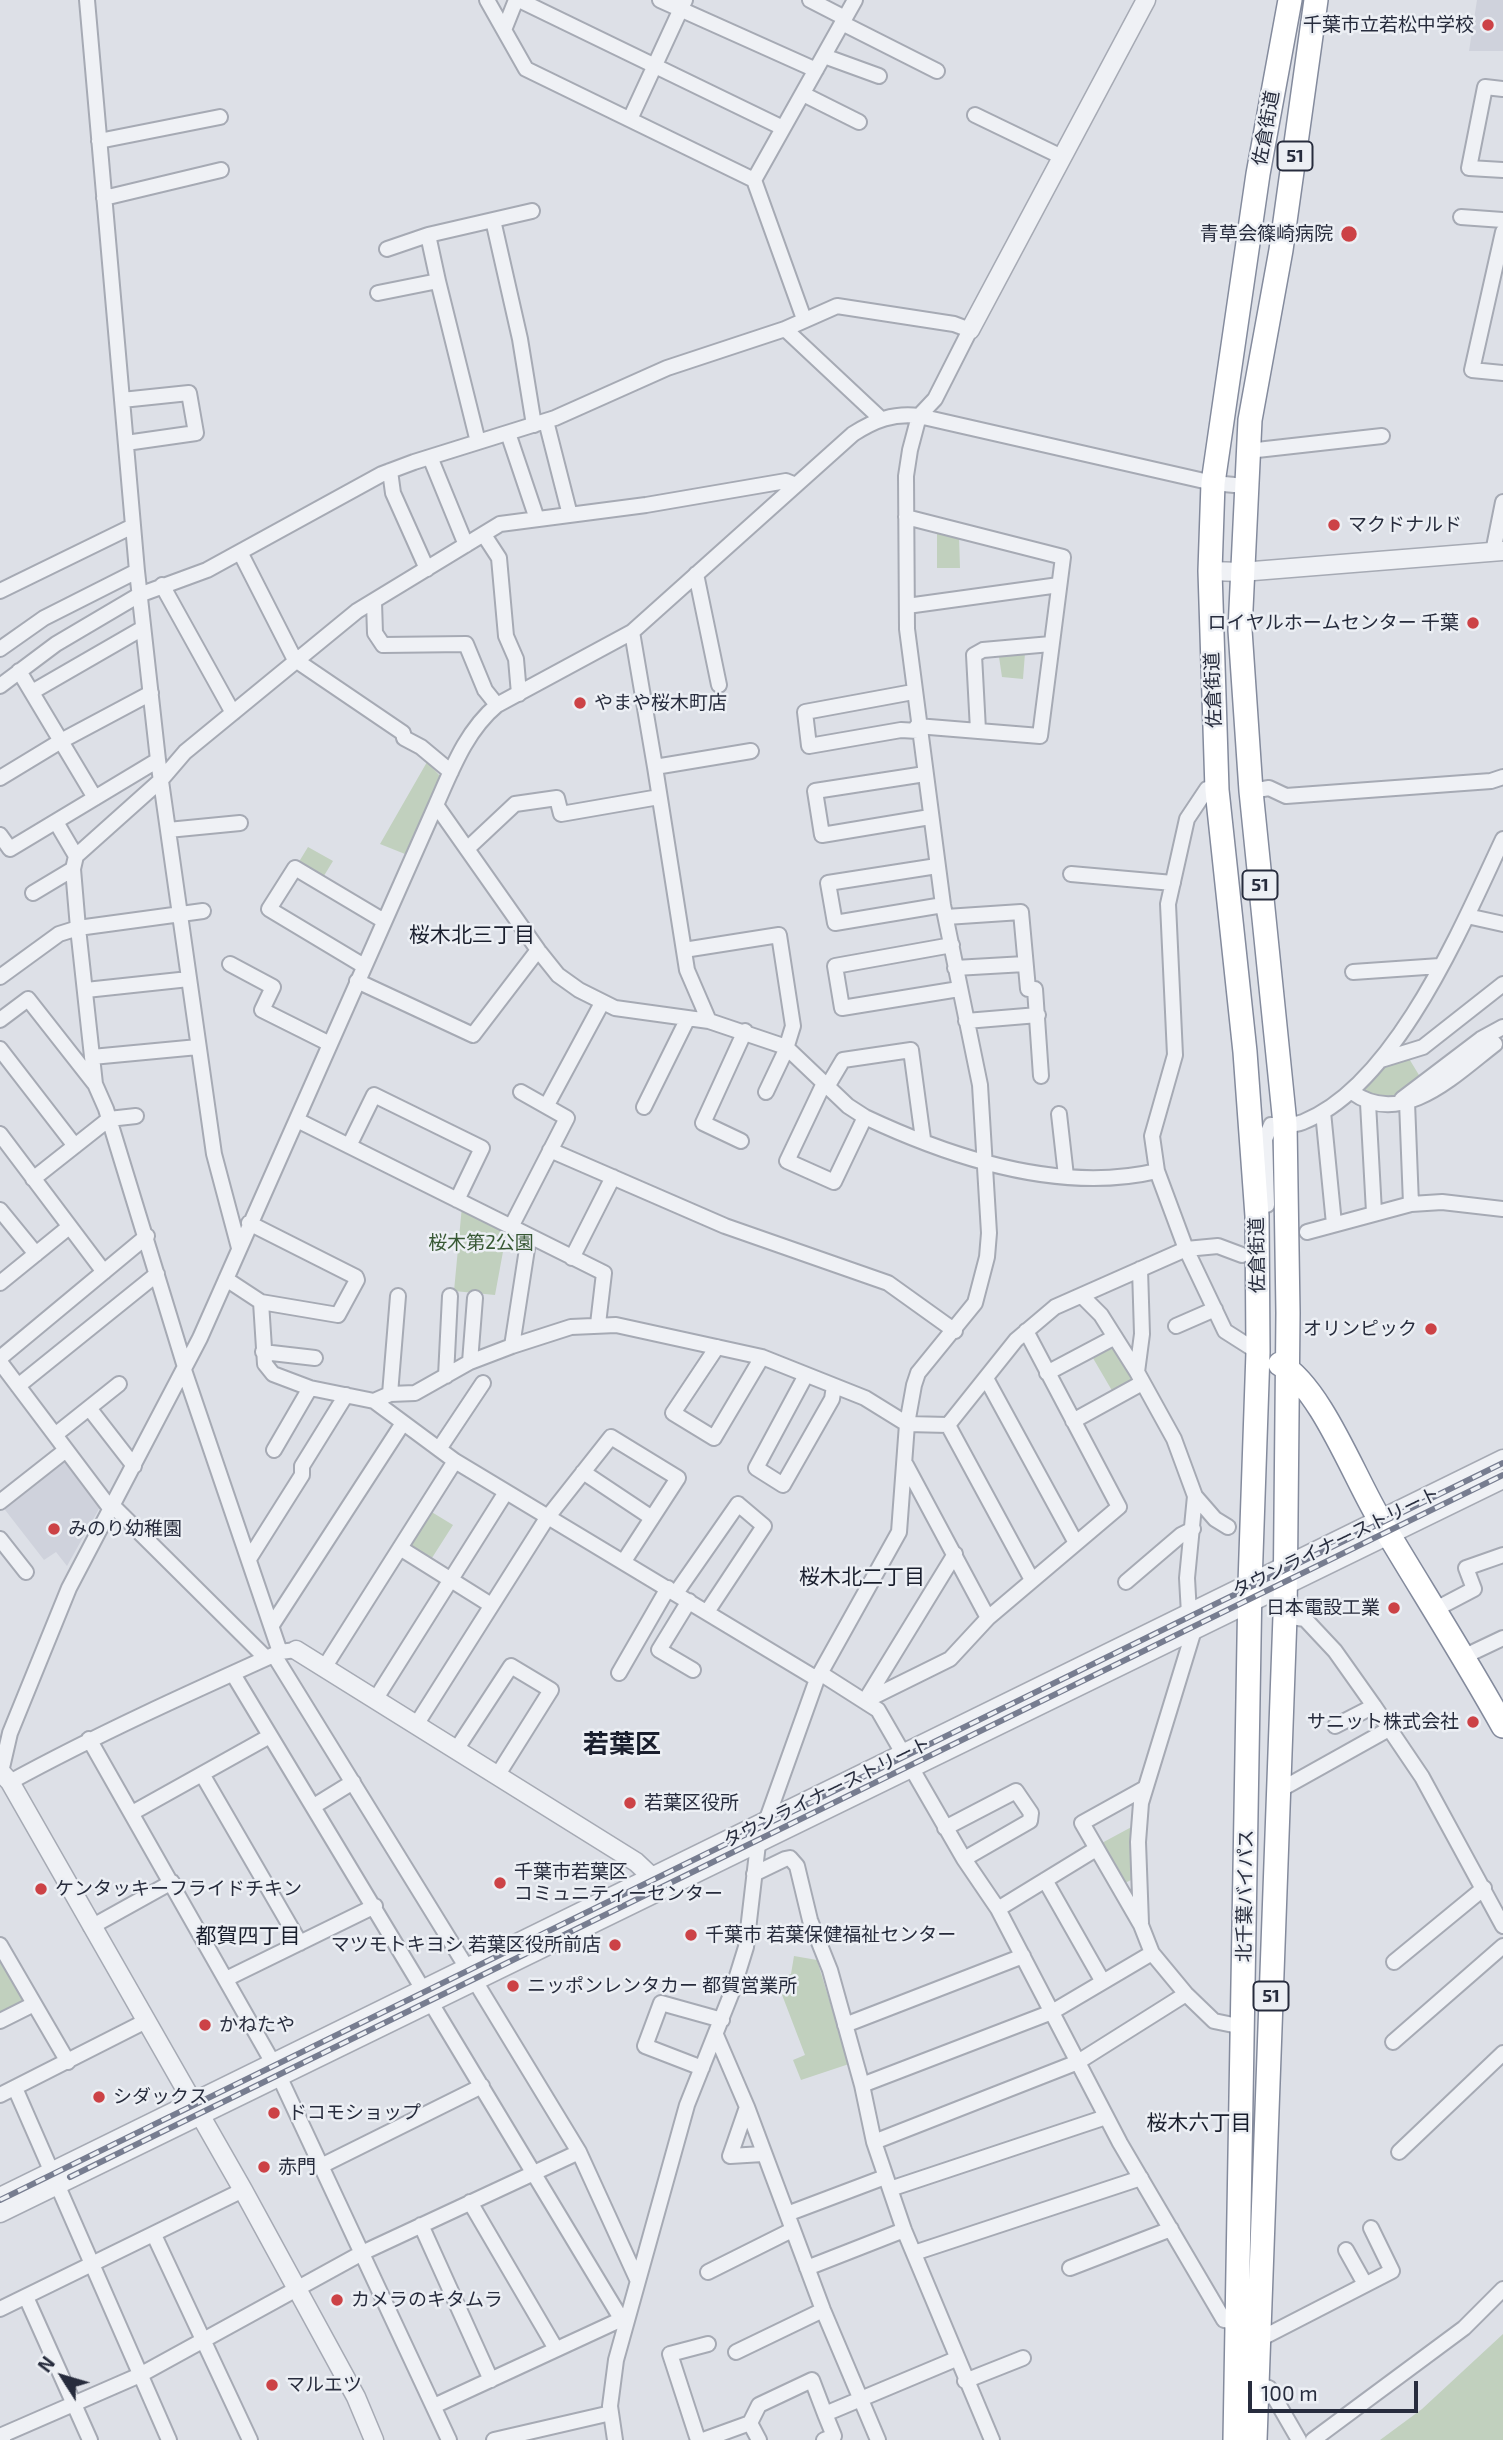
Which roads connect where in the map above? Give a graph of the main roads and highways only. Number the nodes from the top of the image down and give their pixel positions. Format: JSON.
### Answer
{"nodes":[{"id":1,"x":1290,"y":0,"type":"edge"},
{"id":2,"x":1316,"y":0,"type":"edge"},
{"id":3,"x":1258,"y":1352,"type":"junction"},
{"id":4,"x":1287,"y":1368,"type":"junction"},
{"id":5,"x":1501,"y":1716,"type":"edge"},
{"id":6,"x":1235,"y":2440,"type":"edge"},
{"id":7,"x":1255,"y":2440,"type":"edge"}],
"edges":[{"from":1,"to":3,"type":"highway","name":"佐倉街道","number":"51"},
{"from":2,"to":4,"type":"highway","name":"佐倉街道","number":"51"},
{"from":3,"to":4,"type":"highway"},
{"from":3,"to":6,"type":"highway","name":"北千葉バイパス","number":"51"},
{"from":4,"to":5,"type":"highway"},
{"from":4,"to":7,"type":"highway","name":"北千葉バイパス","number":"51"}]}
